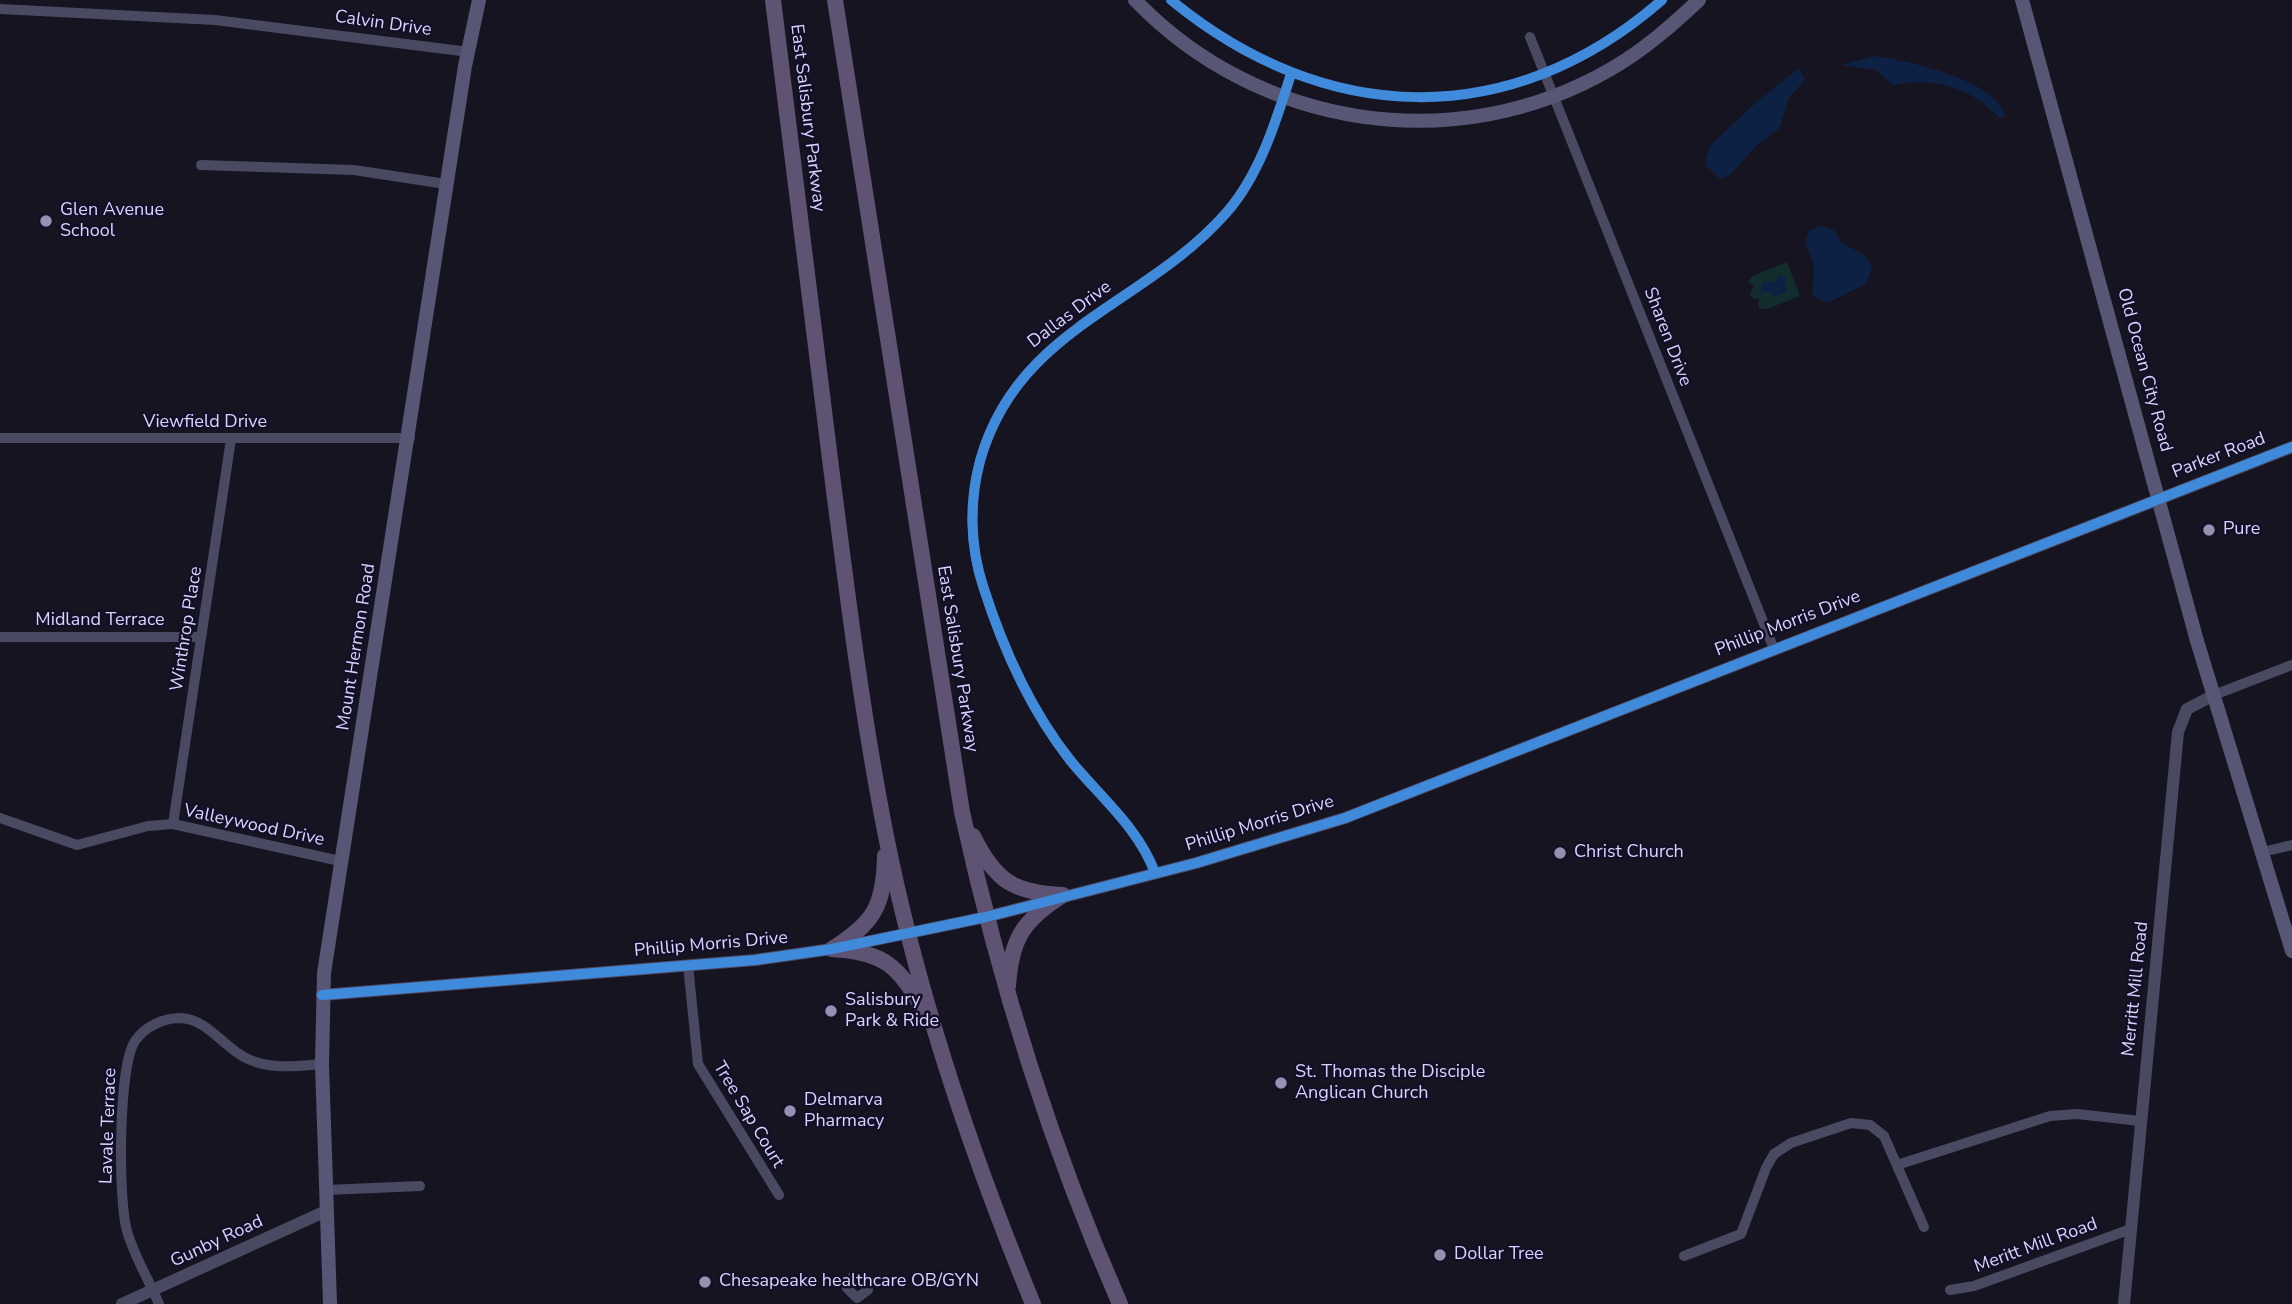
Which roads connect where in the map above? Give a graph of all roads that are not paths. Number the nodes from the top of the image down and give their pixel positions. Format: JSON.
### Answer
{"nodes":[{"id":1,"x":479,"y":0,"type":"edge"},
{"id":2,"x":773,"y":0,"type":"edge"},
{"id":3,"x":835,"y":0,"type":"edge"},
{"id":4,"x":1135,"y":0,"type":"edge"},
{"id":5,"x":1699,"y":0,"type":"edge"},
{"id":6,"x":2022,"y":0,"type":"edge"},
{"id":7,"x":0,"y":9,"type":"edge"},
{"id":8,"x":1530,"y":37,"type":"dead end"},
{"id":9,"x":469,"y":52,"type":"junction"},
{"id":10,"x":1291,"y":74,"type":"dead end"},
{"id":11,"x":1556,"y":95,"type":"junction"},
{"id":12,"x":1283,"y":98,"type":"junction"},
{"id":13,"x":201,"y":165,"type":"dead end"},
{"id":14,"x":446,"y":184,"type":"junction"},
{"id":15,"x":0,"y":438,"type":"edge"},
{"id":16,"x":231,"y":439,"type":"junction"},
{"id":17,"x":410,"y":439,"type":"junction"},
{"id":18,"x":2292,"y":447,"type":"edge"},
{"id":19,"x":2159,"y":497,"type":"junction"},
{"id":20,"x":0,"y":637,"type":"edge"},
{"id":21,"x":201,"y":637,"type":"junction"},
{"id":22,"x":1774,"y":649,"type":"junction"},
{"id":23,"x":2292,"y":665,"type":"edge"},
{"id":24,"x":2214,"y":695,"type":"junction"},
{"id":25,"x":961,"y":811,"type":"junction"},
{"id":26,"x":0,"y":818,"type":"edge"},
{"id":27,"x":173,"y":824,"type":"junction"},
{"id":28,"x":885,"y":833,"type":"junction"},
{"id":29,"x":2292,"y":845,"type":"edge"},
{"id":30,"x":2262,"y":852,"type":"junction"},
{"id":31,"x":340,"y":861,"type":"junction"},
{"id":32,"x":1155,"y":873,"type":"junction"},
{"id":33,"x":1063,"y":895,"type":"junction"},
{"id":34,"x":986,"y":917,"type":"junction"},
{"id":35,"x":2289,"y":933,"type":"edge"},
{"id":36,"x":909,"y":934,"type":"junction"},
{"id":37,"x":832,"y":949,"type":"junction"},
{"id":38,"x":2292,"y":951,"type":"edge"},
{"id":39,"x":688,"y":965,"type":"junction"},
{"id":40,"x":322,"y":995,"type":"junction"},
{"id":41,"x":1008,"y":999,"type":"junction"},
{"id":42,"x":933,"y":1025,"type":"junction"},
{"id":43,"x":322,"y":1064,"type":"junction"},
{"id":44,"x":2140,"y":1121,"type":"junction"},
{"id":45,"x":1898,"y":1165,"type":"junction"},
{"id":46,"x":420,"y":1186,"type":"dead end"},
{"id":47,"x":327,"y":1191,"type":"junction"},
{"id":48,"x":779,"y":1195,"type":"dead end"},
{"id":49,"x":326,"y":1210,"type":"junction"},
{"id":50,"x":1924,"y":1227,"type":"dead end"},
{"id":51,"x":2131,"y":1229,"type":"junction"},
{"id":52,"x":1684,"y":1256,"type":"dead end"},
{"id":53,"x":853,"y":1276,"type":"dead end"},
{"id":54,"x":867,"y":1280,"type":"dead end"},
{"id":55,"x":153,"y":1290,"type":"junction"},
{"id":56,"x":1950,"y":1290,"type":"dead end"},
{"id":57,"x":122,"y":1304,"type":"edge"},
{"id":58,"x":159,"y":1304,"type":"edge"},
{"id":59,"x":330,"y":1304,"type":"edge"},
{"id":60,"x":1033,"y":1304,"type":"edge"},
{"id":61,"x":1119,"y":1304,"type":"edge"},
{"id":62,"x":2124,"y":1304,"type":"edge"}],
"edges":[{"from":1,"to":9,"type":"main road","name":"Mount Hermon Road"},
{"from":2,"to":28,"type":"main road","name":"East Salisbury Parkway"},
{"from":3,"to":25,"type":"main road","name":"East Salisbury Parkway"},
{"from":4,"to":12,"type":"main road"},
{"from":5,"to":11,"type":"main road"},
{"from":6,"to":19,"type":"main road","name":"Old Ocean City Road"},
{"from":7,"to":9,"type":"street","name":"Calvin Drive"},
{"from":8,"to":11,"type":"street","name":"Sharen Drive"},
{"from":9,"to":14,"type":"main road","name":"Mount Hermon Road"},
{"from":10,"to":12,"type":"street","name":"Dallas Drive"},
{"from":11,"to":12,"type":"main road"},
{"from":11,"to":22,"type":"street","name":"Sharen Drive"},
{"from":12,"to":32,"type":"street","name":"Dallas Drive"},
{"from":13,"to":14,"type":"street"},
{"from":14,"to":17,"type":"main road","name":"Mount Hermon Road"},
{"from":15,"to":16,"type":"street","name":"Viewfield Drive"},
{"from":16,"to":17,"type":"street","name":"Viewfield Drive"},
{"from":16,"to":21,"type":"street","name":"Winthrop Place"},
{"from":17,"to":31,"type":"main road","name":"Mount Hermon Road"},
{"from":18,"to":19,"type":"street","name":"Parker Road"},
{"from":19,"to":22,"type":"street","name":"Phillip Morris Drive"},
{"from":19,"to":24,"type":"main road","name":"Old Ocean City Road"},
{"from":20,"to":21,"type":"street","name":"Midland Terrace"},
{"from":21,"to":27,"type":"street","name":"Winthrop Place"},
{"from":22,"to":32,"type":"street","name":"Phillip Morris Drive"},
{"from":23,"to":24,"type":"street"},
{"from":24,"to":30,"type":"main road","name":"Old Ocean City Road"},
{"from":24,"to":44,"type":"street","name":"Merritt Mill Road"},
{"from":25,"to":33,"type":"main road"},
{"from":25,"to":34,"type":"main road","name":"East Salisbury Parkway"},
{"from":26,"to":27,"type":"street","name":"Valleywood Drive"},
{"from":27,"to":31,"type":"street","name":"Valleywood Drive"},
{"from":28,"to":36,"type":"main road","name":"East Salisbury Parkway"},
{"from":28,"to":37,"type":"main road"},
{"from":29,"to":30,"type":"street"},
{"from":30,"to":35,"type":"main road","name":"Old Ocean City Road"},
{"from":31,"to":40,"type":"main road","name":"Mount Hermon Road"},
{"from":32,"to":33,"type":"street","name":"Phillip Morris Drive"},
{"from":33,"to":34,"type":"street","name":"Phillip Morris Drive"},
{"from":33,"to":41,"type":"main road"},
{"from":34,"to":36,"type":"street","name":"Phillip Morris Drive"},
{"from":34,"to":41,"type":"main road","name":"East Salisbury Parkway"},
{"from":35,"to":38,"type":"main road","name":"Old Ocean City Road"},
{"from":36,"to":37,"type":"street","name":"Phillip Morris Drive"},
{"from":36,"to":42,"type":"main road","name":"East Salisbury Parkway"},
{"from":37,"to":39,"type":"street","name":"Phillip Morris Drive"},
{"from":37,"to":42,"type":"main road"},
{"from":39,"to":40,"type":"street","name":"Phillip Morris Drive"},
{"from":39,"to":48,"type":"street","name":"Tree Sap Court"},
{"from":40,"to":43,"type":"main road","name":"Mount Hermon Road"},
{"from":41,"to":61,"type":"main road","name":"East Salisbury Parkway"},
{"from":42,"to":60,"type":"main road","name":"East Salisbury Parkway"},
{"from":43,"to":47,"type":"main road","name":"Mount Hermon Road"},
{"from":43,"to":55,"type":"street","name":"Lavale Terrace"},
{"from":44,"to":45,"type":"street"},
{"from":44,"to":51,"type":"street","name":"Merritt Mill Road"},
{"from":45,"to":50,"type":"street"},
{"from":45,"to":52,"type":"street"},
{"from":46,"to":47,"type":"street"},
{"from":47,"to":49,"type":"main road","name":"Mount Hermon Road"},
{"from":49,"to":55,"type":"street","name":"Gunby Road"},
{"from":49,"to":59,"type":"main road","name":"Mount Hermon Road"},
{"from":51,"to":56,"type":"street","name":"Meritt Mill Road"},
{"from":51,"to":62,"type":"street","name":"Merritt Mill Road"},
{"from":53,"to":54,"type":"street"},
{"from":55,"to":57,"type":"street","name":"Gunby Road"},
{"from":55,"to":58,"type":"street","name":"Lavale Terrace"}]}
